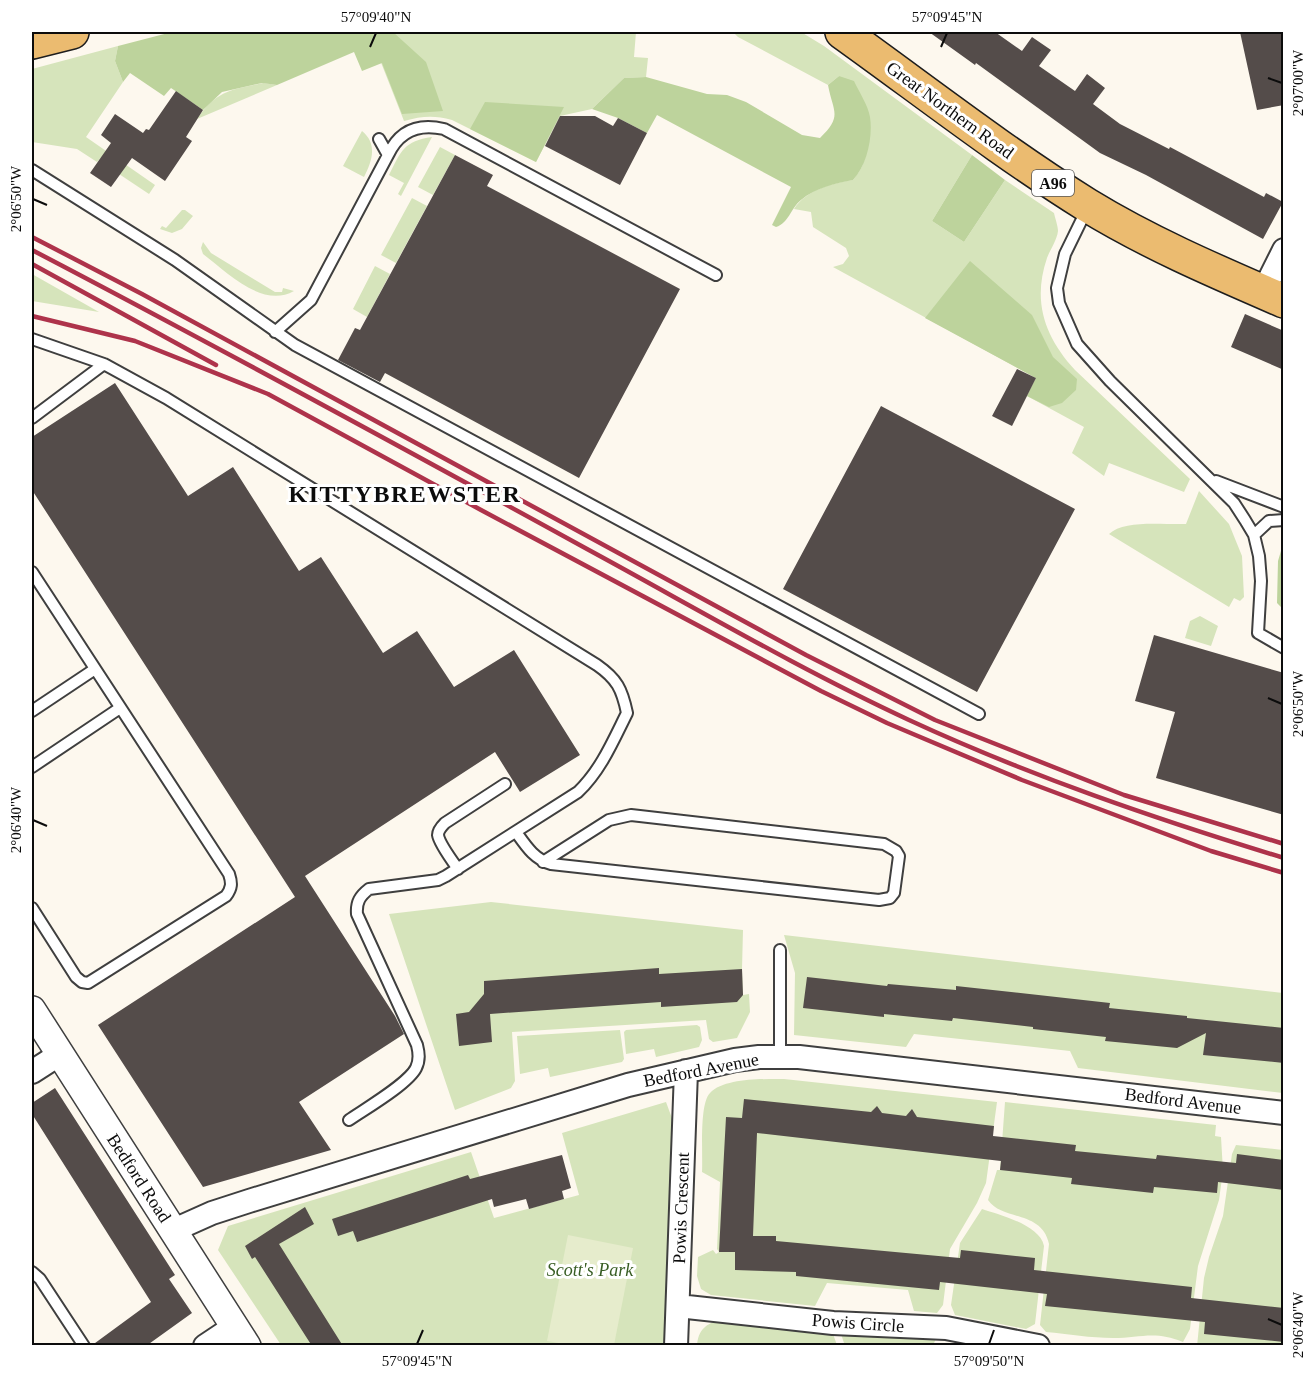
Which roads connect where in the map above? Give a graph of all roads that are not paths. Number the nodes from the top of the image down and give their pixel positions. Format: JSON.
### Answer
{"nodes":[{"id":1,"x":72,"y":32,"type":"edge"},
{"id":2,"x":842,"y":32,"type":"edge"},
{"id":3,"x":32,"y":42,"type":"edge"},
{"id":4,"x":379,"y":139,"type":"dead end"},
{"id":5,"x":388,"y":155,"type":"junction"},
{"id":6,"x":32,"y":170,"type":"edge"},
{"id":7,"x":1089,"y":206,"type":"junction"},
{"id":8,"x":1284,"y":250,"type":"edge"},
{"id":9,"x":716,"y":275,"type":"dead end"},
{"id":10,"x":1273,"y":296,"type":"edge"},
{"id":11,"x":275,"y":332,"type":"junction"},
{"id":12,"x":32,"y":339,"type":"edge"},
{"id":13,"x":104,"y":364,"type":"junction"},
{"id":14,"x":32,"y":417,"type":"edge"},
{"id":15,"x":1210,"y":479,"type":"junction"},
{"id":16,"x":1284,"y":507,"type":"edge"},
{"id":17,"x":1284,"y":520,"type":"edge"},
{"id":18,"x":1254,"y":535,"type":"junction"},
{"id":19,"x":32,"y":572,"type":"edge"},
{"id":20,"x":1284,"y":648,"type":"edge"},
{"id":21,"x":95,"y":669,"type":"junction"},
{"id":22,"x":120,"y":708,"type":"junction"},
{"id":23,"x":32,"y":711,"type":"edge"},
{"id":24,"x":979,"y":714,"type":"dead end"},
{"id":25,"x":32,"y":767,"type":"edge"},
{"id":26,"x":505,"y":784,"type":"dead end"},
{"id":27,"x":516,"y":832,"type":"junction"},
{"id":28,"x":543,"y":861,"type":"junction"},
{"id":29,"x":458,"y":869,"type":"junction"},
{"id":30,"x":32,"y":908,"type":"edge"},
{"id":31,"x":780,"y":950,"type":"dead end"},
{"id":32,"x":32,"y":1010,"type":"edge"},
{"id":33,"x":60,"y":1054,"type":"junction"},
{"id":34,"x":780,"y":1056,"type":"junction"},
{"id":35,"x":686,"y":1071,"type":"junction"},
{"id":36,"x":32,"y":1072,"type":"edge"},
{"id":37,"x":1284,"y":1113,"type":"edge"},
{"id":38,"x":349,"y":1120,"type":"dead end"},
{"id":39,"x":174,"y":1230,"type":"junction"},
{"id":40,"x":32,"y":1272,"type":"edge"},
{"id":41,"x":678,"y":1306,"type":"junction"},
{"id":42,"x":241,"y":1336,"type":"edge"},
{"id":43,"x":84,"y":1346,"type":"edge"},
{"id":44,"x":205,"y":1346,"type":"edge"},
{"id":45,"x":676,"y":1346,"type":"edge"},
{"id":46,"x":1038,"y":1346,"type":"edge"}],
"edges":[{"from":1,"to":3,"type":"main road"},
{"from":2,"to":7,"type":"main road","name":"Great Northern Road","number":"A96"},
{"from":4,"to":5,"type":"lane"},
{"from":5,"to":9,"type":"lane"},
{"from":5,"to":11,"type":"lane"},
{"from":6,"to":11,"type":"lane"},
{"from":7,"to":10,"type":"main road","name":"Great Northern Road","number":"A96"},
{"from":7,"to":15,"type":"lane"},
{"from":8,"to":10,"type":"street"},
{"from":11,"to":24,"type":"lane"},
{"from":12,"to":13,"type":"lane"},
{"from":13,"to":14,"type":"lane"},
{"from":13,"to":27,"type":"lane"},
{"from":15,"to":16,"type":"lane"},
{"from":15,"to":18,"type":"lane"},
{"from":17,"to":18,"type":"lane"},
{"from":18,"to":20,"type":"lane"},
{"from":19,"to":21,"type":"lane"},
{"from":21,"to":22,"type":"lane"},
{"from":21,"to":23,"type":"lane"},
{"from":22,"to":25,"type":"lane"},
{"from":22,"to":30,"type":"lane"},
{"from":26,"to":29,"type":"lane"},
{"from":27,"to":28,"type":"lane"},
{"from":27,"to":29,"type":"lane"},
{"from":28,"to":28,"type":"lane"},
{"from":29,"to":38,"type":"lane"},
{"from":31,"to":34,"type":"lane"},
{"from":32,"to":33,"type":"street","name":"Bedford Road"},
{"from":33,"to":36,"type":"street"},
{"from":33,"to":39,"type":"street","name":"Bedford Road"},
{"from":34,"to":35,"type":"street","name":"Bedford Avenue"},
{"from":34,"to":37,"type":"street","name":"Bedford Avenue"},
{"from":35,"to":39,"type":"street","name":"Bedford Avenue"},
{"from":35,"to":41,"type":"street","name":"Powis Crescent"},
{"from":39,"to":42,"type":"street","name":"Bedford Road"},
{"from":40,"to":43,"type":"lane"},
{"from":41,"to":45,"type":"street","name":"Powis Crescent"},
{"from":41,"to":46,"type":"street","name":"Powis Circle"},
{"from":42,"to":44,"type":"street"}]}
